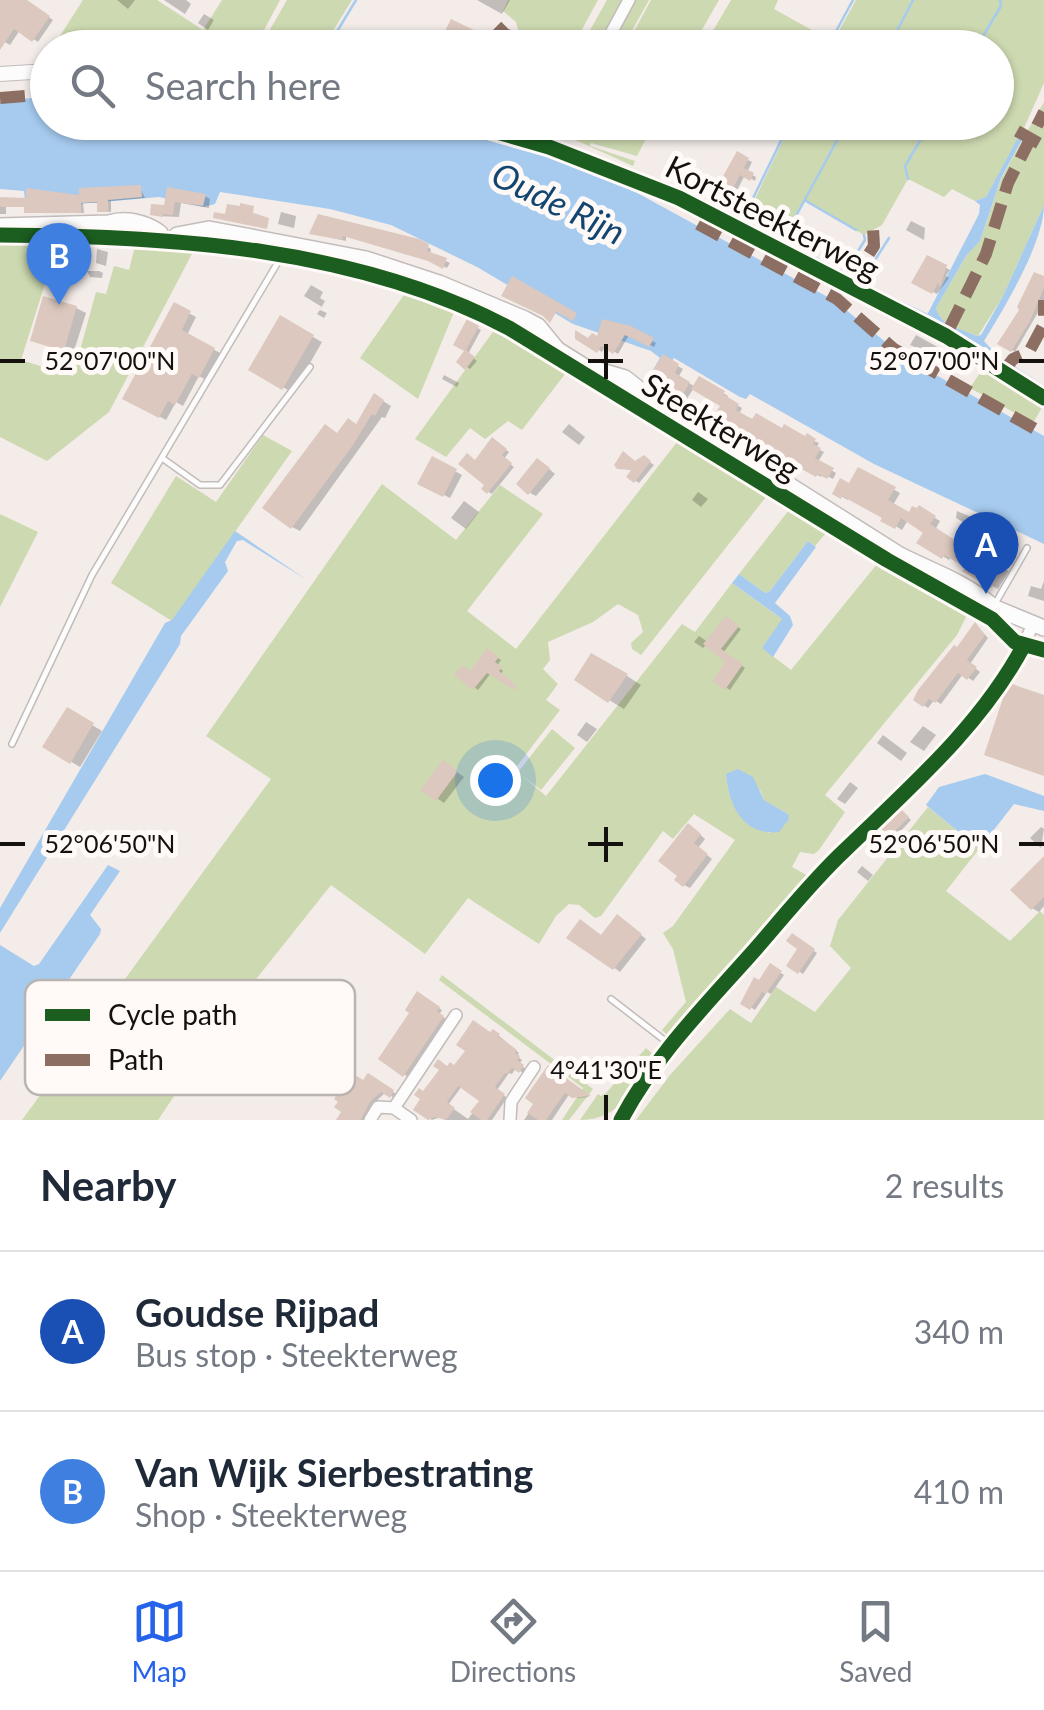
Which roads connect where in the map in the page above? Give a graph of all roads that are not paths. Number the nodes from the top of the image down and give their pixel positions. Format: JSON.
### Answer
{"nodes":[{"id":1,"x":629,"y":0,"type":"edge"},
{"id":2,"x":613,"y":30,"type":"edge"},
{"id":3,"x":30,"y":72,"type":"edge"},
{"id":4,"x":0,"y":74,"type":"edge"},
{"id":5,"x":525,"y":140,"type":"edge"},
{"id":6,"x":553,"y":140,"type":"edge"},
{"id":7,"x":549,"y":147,"type":"junction"},
{"id":8,"x":0,"y":226,"type":"edge"},
{"id":9,"x":288,"y":244,"type":"junction"},
{"id":10,"x":310,"y":367,"type":"dead end"},
{"id":11,"x":1044,"y":398,"type":"edge"},
{"id":12,"x":162,"y":458,"type":"junction"},
{"id":13,"x":1027,"y":548,"type":"dead end"},
{"id":14,"x":991,"y":609,"type":"junction"},
{"id":15,"x":1041,"y":625,"type":"edge"},
{"id":16,"x":12,"y":744,"type":"dead end"},
{"id":17,"x":611,"y":999,"type":"dead end"},
{"id":18,"x":456,"y":1015,"type":"dead end"},
{"id":19,"x":670,"y":1045,"type":"junction"},
{"id":20,"x":534,"y":1068,"type":"dead end"},
{"id":21,"x":394,"y":1108,"type":"junction"},
{"id":22,"x":370,"y":1120,"type":"edge"},
{"id":23,"x":411,"y":1120,"type":"edge"},
{"id":24,"x":510,"y":1120,"type":"edge"},
{"id":25,"x":620,"y":1120,"type":"edge"}],
"edges":[{"from":1,"to":2,"type":"street"},
{"from":3,"to":4,"type":"street"},
{"from":5,"to":7,"type":"street","name":"Kortsteekterweg"},
{"from":6,"to":7,"type":"street"},
{"from":7,"to":11,"type":"street","name":"Kortsteekterweg"},
{"from":8,"to":9,"type":"main road","name":"Steekterweg"},
{"from":9,"to":12,"type":"lane"},
{"from":9,"to":14,"type":"main road","name":"Steekterweg"},
{"from":10,"to":12,"type":"lane"},
{"from":12,"to":16,"type":"lane"},
{"from":13,"to":14,"type":"lane"},
{"from":14,"to":15,"type":"main road","name":"Steekterweg"},
{"from":15,"to":19,"type":"street"},
{"from":17,"to":19,"type":"lane"},
{"from":18,"to":21,"type":"street"},
{"from":19,"to":25,"type":"street"},
{"from":20,"to":24,"type":"street"},
{"from":21,"to":22,"type":"street"},
{"from":21,"to":23,"type":"street"}]}
